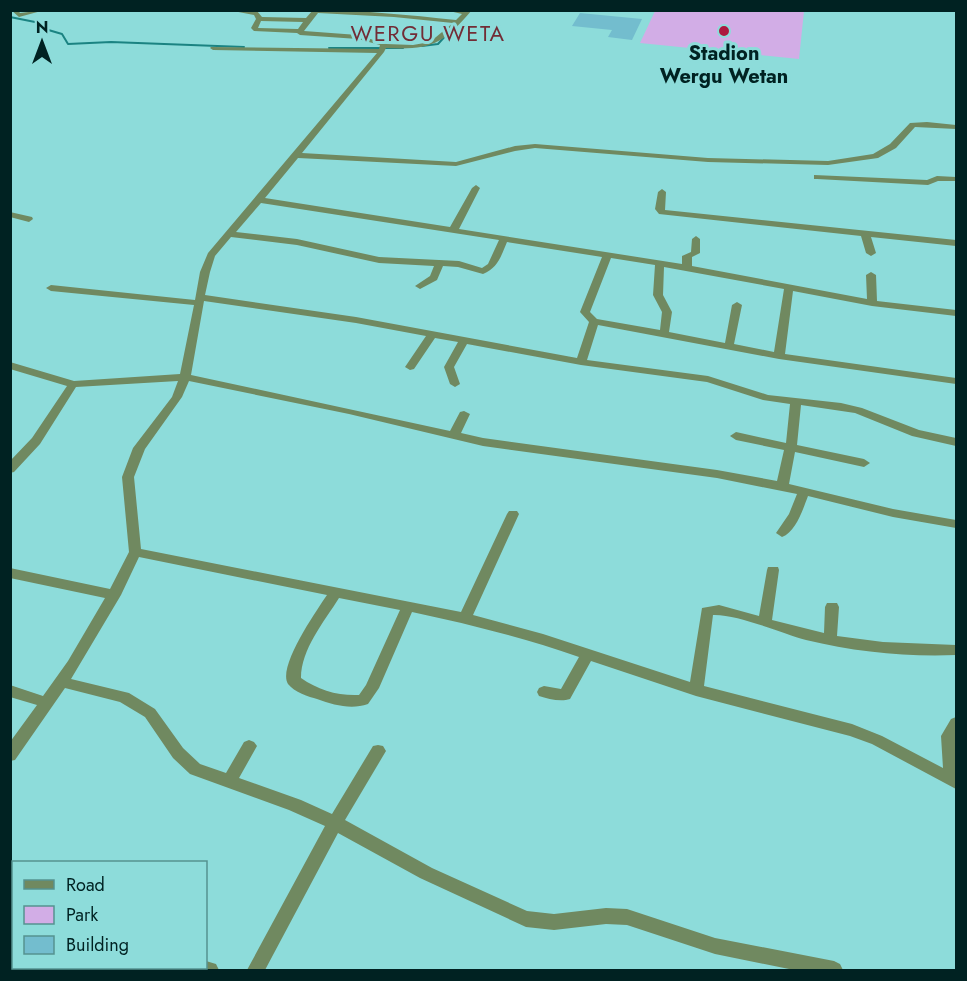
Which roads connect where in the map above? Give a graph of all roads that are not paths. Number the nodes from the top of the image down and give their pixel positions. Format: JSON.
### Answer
{"nodes":[{"id":1,"x":14,"y":10,"type":"edge"},
{"id":2,"x":42,"y":10,"type":"edge"},
{"id":3,"x":231,"y":10,"type":"edge"},
{"id":4,"x":448,"y":10,"type":"edge"},
{"id":5,"x":236,"y":11,"type":"edge"},
{"id":6,"x":316,"y":11,"type":"edge"},
{"id":7,"x":468,"y":12,"type":"edge"},
{"id":8,"x":259,"y":19,"type":"junction"},
{"id":9,"x":308,"y":20,"type":"junction"},
{"id":10,"x":458,"y":22,"type":"junction"},
{"id":11,"x":299,"y":31,"type":"junction"},
{"id":12,"x":213,"y":48,"type":"dead end"},
{"id":13,"x":382,"y":48,"type":"junction"},
{"id":14,"x":957,"y":127,"type":"edge"},
{"id":15,"x":296,"y":155,"type":"junction"},
{"id":16,"x":817,"y":177,"type":"dead end"},
{"id":17,"x":957,"y":179,"type":"edge"},
{"id":18,"x":476,"y":188,"type":"dead end"},
{"id":19,"x":662,"y":192,"type":"dead end"},
{"id":20,"x":259,"y":200,"type":"junction"},
{"id":21,"x":10,"y":214,"type":"edge"},
{"id":22,"x":29,"y":219,"type":"dead end"},
{"id":23,"x":453,"y":231,"type":"junction"},
{"id":24,"x":865,"y":233,"type":"junction"},
{"id":25,"x":228,"y":234,"type":"junction"},
{"id":26,"x":696,"y":238,"type":"dead end"},
{"id":27,"x":504,"y":239,"type":"junction"},
{"id":28,"x":957,"y":243,"type":"edge"},
{"id":29,"x":871,"y":253,"type":"dead end"},
{"id":30,"x":607,"y":256,"type":"junction"},
{"id":31,"x":440,"y":263,"type":"junction"},
{"id":32,"x":660,"y":263,"type":"junction"},
{"id":33,"x":687,"y":268,"type":"junction"},
{"id":34,"x":871,"y":275,"type":"dead end"},
{"id":35,"x":420,"y":286,"type":"dead end"},
{"id":36,"x":789,"y":287,"type":"junction"},
{"id":37,"x":51,"y":288,"type":"dead end"},
{"id":38,"x":200,"y":300,"type":"junction"},
{"id":39,"x":872,"y":303,"type":"junction"},
{"id":40,"x":737,"y":305,"type":"dead end"},
{"id":41,"x":957,"y":314,"type":"edge"},
{"id":42,"x":594,"y":321,"type":"junction"},
{"id":43,"x":432,"y":335,"type":"junction"},
{"id":44,"x":664,"y":335,"type":"junction"},
{"id":45,"x":464,"y":340,"type":"junction"},
{"id":46,"x":729,"y":346,"type":"junction"},
{"id":47,"x":780,"y":356,"type":"junction"},
{"id":48,"x":581,"y":362,"type":"junction"},
{"id":49,"x":10,"y":365,"type":"edge"},
{"id":50,"x":410,"y":367,"type":"dead end"},
{"id":51,"x":185,"y":377,"type":"junction"},
{"id":52,"x":957,"y":381,"type":"edge"},
{"id":53,"x":73,"y":384,"type":"junction"},
{"id":54,"x":455,"y":384,"type":"dead end"},
{"id":55,"x":796,"y":403,"type":"junction"},
{"id":56,"x":464,"y":414,"type":"dead end"},
{"id":57,"x":453,"y":435,"type":"junction"},
{"id":58,"x":736,"y":436,"type":"dead end"},
{"id":59,"x":957,"y":442,"type":"edge"},
{"id":60,"x":791,"y":446,"type":"junction"},
{"id":61,"x":864,"y":462,"type":"dead end"},
{"id":62,"x":10,"y":469,"type":"edge"},
{"id":63,"x":782,"y":486,"type":"junction"},
{"id":64,"x":804,"y":492,"type":"junction"},
{"id":65,"x":513,"y":514,"type":"dead end"},
{"id":66,"x":957,"y":524,"type":"edge"},
{"id":67,"x":782,"y":533,"type":"dead end"},
{"id":68,"x":135,"y":552,"type":"junction"},
{"id":69,"x":773,"y":570,"type":"dead end"},
{"id":70,"x":10,"y":573,"type":"edge"},
{"id":71,"x":336,"y":591,"type":"junction"},
{"id":72,"x":114,"y":595,"type":"junction"},
{"id":73,"x":408,"y":606,"type":"junction"},
{"id":74,"x":832,"y":607,"type":"dead end"},
{"id":75,"x":465,"y":618,"type":"junction"},
{"id":76,"x":765,"y":623,"type":"junction"},
{"id":77,"x":830,"y":640,"type":"junction"},
{"id":78,"x":957,"y":650,"type":"edge"},
{"id":79,"x":587,"y":656,"type":"junction"},
{"id":80,"x":62,"y":682,"type":"junction"},
{"id":81,"x":696,"y":690,"type":"junction"},
{"id":82,"x":10,"y":691,"type":"edge"},
{"id":83,"x":544,"y":692,"type":"dead end"},
{"id":84,"x":47,"y":703,"type":"junction"},
{"id":85,"x":957,"y":723,"type":"edge"},
{"id":86,"x":249,"y":746,"type":"dead end"},
{"id":87,"x":378,"y":751,"type":"dead end"},
{"id":88,"x":10,"y":755,"type":"edge"},
{"id":89,"x":954,"y":781,"type":"edge"},
{"id":90,"x":229,"y":782,"type":"junction"},
{"id":91,"x":335,"y":823,"type":"junction"},
{"id":92,"x":256,"y":970,"type":"edge"},
{"id":93,"x":834,"y":970,"type":"edge"}],
"edges":[{"from":1,"to":2,"type":"street"},
{"from":3,"to":5,"type":"street"},
{"from":4,"to":7,"type":"street"},
{"from":5,"to":8,"type":"street"},
{"from":6,"to":9,"type":"street"},
{"from":6,"to":10,"type":"street"},
{"from":7,"to":10,"type":"street"},
{"from":8,"to":9,"type":"street"},
{"from":8,"to":11,"type":"street"},
{"from":9,"to":11,"type":"street"},
{"from":10,"to":13,"type":"street"},
{"from":11,"to":13,"type":"street"},
{"from":12,"to":13,"type":"street"},
{"from":13,"to":15,"type":"street"},
{"from":14,"to":15,"type":"street"},
{"from":15,"to":20,"type":"street"},
{"from":16,"to":17,"type":"street"},
{"from":18,"to":23,"type":"street"},
{"from":19,"to":24,"type":"street"},
{"from":20,"to":23,"type":"street"},
{"from":20,"to":25,"type":"street"},
{"from":21,"to":22,"type":"street"},
{"from":23,"to":27,"type":"street"},
{"from":24,"to":28,"type":"street"},
{"from":24,"to":29,"type":"street"},
{"from":25,"to":31,"type":"street"},
{"from":25,"to":38,"type":"street"},
{"from":26,"to":33,"type":"street"},
{"from":27,"to":30,"type":"street"},
{"from":27,"to":31,"type":"street"},
{"from":30,"to":32,"type":"street"},
{"from":30,"to":42,"type":"street"},
{"from":31,"to":35,"type":"street"},
{"from":32,"to":33,"type":"street"},
{"from":32,"to":44,"type":"street"},
{"from":33,"to":36,"type":"street"},
{"from":34,"to":39,"type":"street"},
{"from":36,"to":39,"type":"street"},
{"from":36,"to":47,"type":"street"},
{"from":37,"to":38,"type":"street"},
{"from":38,"to":43,"type":"street"},
{"from":38,"to":51,"type":"street"},
{"from":39,"to":41,"type":"street"},
{"from":40,"to":46,"type":"street"},
{"from":42,"to":44,"type":"street"},
{"from":42,"to":48,"type":"street"},
{"from":43,"to":45,"type":"street"},
{"from":43,"to":50,"type":"street"},
{"from":44,"to":46,"type":"street"},
{"from":45,"to":48,"type":"street"},
{"from":45,"to":54,"type":"street"},
{"from":46,"to":47,"type":"street"},
{"from":47,"to":52,"type":"street"},
{"from":48,"to":55,"type":"street"},
{"from":49,"to":53,"type":"street"},
{"from":51,"to":53,"type":"street"},
{"from":51,"to":57,"type":"street"},
{"from":51,"to":68,"type":"street"},
{"from":53,"to":62,"type":"street"},
{"from":55,"to":59,"type":"street"},
{"from":55,"to":60,"type":"street"},
{"from":56,"to":57,"type":"street"},
{"from":57,"to":63,"type":"street"},
{"from":58,"to":60,"type":"street"},
{"from":60,"to":61,"type":"street"},
{"from":60,"to":63,"type":"street"},
{"from":63,"to":64,"type":"street"},
{"from":64,"to":66,"type":"street"},
{"from":64,"to":67,"type":"street"},
{"from":65,"to":75,"type":"street"},
{"from":68,"to":71,"type":"street"},
{"from":68,"to":72,"type":"street"},
{"from":69,"to":76,"type":"street"},
{"from":70,"to":72,"type":"street"},
{"from":71,"to":73,"type":"street"},
{"from":71,"to":73,"type":"street"},
{"from":72,"to":80,"type":"street"},
{"from":73,"to":75,"type":"street"},
{"from":74,"to":77,"type":"street"},
{"from":75,"to":79,"type":"street"},
{"from":76,"to":77,"type":"street"},
{"from":76,"to":81,"type":"street"},
{"from":77,"to":78,"type":"street"},
{"from":79,"to":81,"type":"street"},
{"from":79,"to":83,"type":"street"},
{"from":80,"to":84,"type":"street"},
{"from":80,"to":90,"type":"street"},
{"from":81,"to":89,"type":"street"},
{"from":82,"to":84,"type":"street"},
{"from":84,"to":88,"type":"street"},
{"from":85,"to":89,"type":"street"},
{"from":86,"to":90,"type":"street"},
{"from":87,"to":91,"type":"street"},
{"from":90,"to":91,"type":"street"},
{"from":91,"to":92,"type":"street"},
{"from":91,"to":93,"type":"street"}]}
